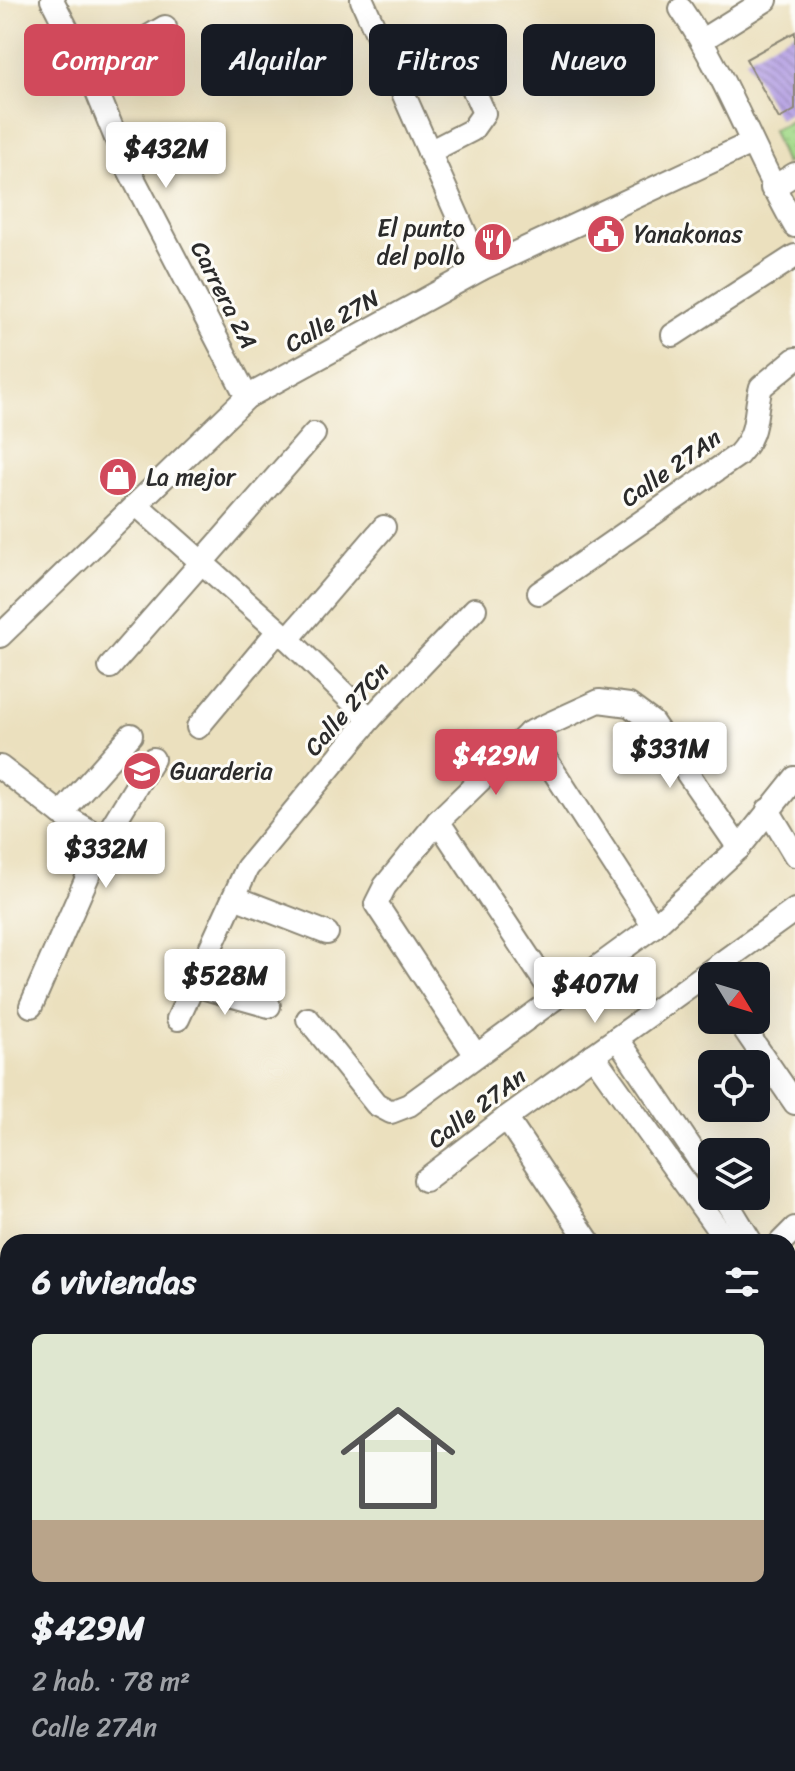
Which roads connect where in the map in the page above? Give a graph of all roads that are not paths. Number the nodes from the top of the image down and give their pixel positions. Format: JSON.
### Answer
{"nodes":[{"id":1,"x":52,"y":0,"type":"edge"},
{"id":2,"x":362,"y":0,"type":"edge"},
{"id":3,"x":750,"y":4,"type":"edge"},
{"id":4,"x":681,"y":9,"type":"dead end"},
{"id":5,"x":64,"y":24,"type":"edge"},
{"id":6,"x":372,"y":24,"type":"edge"},
{"id":7,"x":702,"y":40,"type":"junction"},
{"id":8,"x":99,"y":96,"type":"edge"},
{"id":9,"x":404,"y":96,"type":"edge"},
{"id":10,"x":477,"y":96,"type":"edge"},
{"id":11,"x":751,"y":143,"type":"junction"},
{"id":12,"x":429,"y":152,"type":"junction"},
{"id":13,"x":795,"y":174,"type":"edge"},
{"id":14,"x":772,"y":188,"type":"junction"},
{"id":15,"x":795,"y":226,"type":"edge"},
{"id":16,"x":795,"y":256,"type":"edge"},
{"id":17,"x":481,"y":269,"type":"junction"},
{"id":18,"x":673,"y":335,"type":"dead end"},
{"id":19,"x":795,"y":359,"type":"edge"},
{"id":20,"x":247,"y":397,"type":"junction"},
{"id":21,"x":314,"y":434,"type":"dead end"},
{"id":22,"x":137,"y":505,"type":"junction"},
{"id":23,"x":384,"y":527,"type":"dead end"},
{"id":24,"x":202,"y":562,"type":"junction"},
{"id":25,"x":539,"y":593,"type":"dead end"},
{"id":26,"x":475,"y":609,"type":"dead end"},
{"id":27,"x":283,"y":635,"type":"junction"},
{"id":28,"x":0,"y":636,"type":"edge"},
{"id":29,"x":110,"y":667,"type":"dead end"},
{"id":30,"x":370,"y":719,"type":"junction"},
{"id":31,"x":198,"y":727,"type":"dead end"},
{"id":32,"x":529,"y":733,"type":"junction"},
{"id":33,"x":131,"y":735,"type":"dead end"},
{"id":34,"x":153,"y":759,"type":"dead end"},
{"id":35,"x":2,"y":774,"type":"edge"},
{"id":36,"x":795,"y":778,"type":"edge"},
{"id":37,"x":768,"y":810,"type":"junction"},
{"id":38,"x":61,"y":814,"type":"junction"},
{"id":39,"x":438,"y":821,"type":"junction"},
{"id":40,"x":104,"y":839,"type":"junction"},
{"id":41,"x":739,"y":848,"type":"junction"},
{"id":42,"x":795,"y":855,"type":"edge"},
{"id":43,"x":234,"y":897,"type":"junction"},
{"id":44,"x":795,"y":910,"type":"edge"},
{"id":45,"x":654,"y":926,"type":"junction"},
{"id":46,"x":327,"y":933,"type":"dead end"},
{"id":47,"x":728,"y":962,"type":"edge"},
{"id":48,"x":698,"y":984,"type":"edge"},
{"id":49,"x":194,"y":985,"type":"junction"},
{"id":50,"x":555,"y":997,"type":"junction"},
{"id":51,"x":31,"y":1006,"type":"dead end"},
{"id":52,"x":269,"y":1006,"type":"dead end"},
{"id":53,"x":178,"y":1019,"type":"dead end"},
{"id":54,"x":308,"y":1019,"type":"dead end"},
{"id":55,"x":748,"y":1034,"type":"edge"},
{"id":56,"x":617,"y":1038,"type":"junction"},
{"id":57,"x":475,"y":1054,"type":"junction"},
{"id":58,"x":593,"y":1055,"type":"junction"},
{"id":59,"x":795,"y":1103,"type":"edge"},
{"id":60,"x":506,"y":1118,"type":"junction"},
{"id":61,"x":698,"y":1158,"type":"edge"},
{"id":62,"x":425,"y":1180,"type":"dead end"},
{"id":63,"x":732,"y":1210,"type":"edge"},
{"id":64,"x":584,"y":1234,"type":"edge"},
{"id":65,"x":721,"y":1234,"type":"edge"},
{"id":66,"x":746,"y":1234,"type":"edge"}],
"edges":[{"from":1,"to":5,"type":"street","name":"Carrera 2A"},
{"from":2,"to":6,"type":"street"},
{"from":3,"to":7,"type":"street"},
{"from":4,"to":7,"type":"street"},
{"from":7,"to":11,"type":"street"},
{"from":8,"to":20,"type":"street","name":"Carrera 2A"},
{"from":9,"to":12,"type":"street"},
{"from":10,"to":12,"type":"street"},
{"from":11,"to":14,"type":"street"},
{"from":11,"to":17,"type":"street","name":"Calle 27N"},
{"from":12,"to":17,"type":"street"},
{"from":13,"to":14,"type":"street"},
{"from":14,"to":15,"type":"street"},
{"from":16,"to":18,"type":"street"},
{"from":17,"to":20,"type":"street","name":"Calle 27N"},
{"from":19,"to":25,"type":"street","name":"Calle 27An"},
{"from":20,"to":22,"type":"street","name":"Calle 27N"},
{"from":21,"to":24,"type":"street"},
{"from":22,"to":24,"type":"street"},
{"from":22,"to":28,"type":"street","name":"Calle 27N"},
{"from":23,"to":27,"type":"street"},
{"from":24,"to":27,"type":"street"},
{"from":24,"to":29,"type":"street"},
{"from":26,"to":30,"type":"street","name":"Calle 27Cn"},
{"from":27,"to":30,"type":"street"},
{"from":27,"to":31,"type":"street"},
{"from":30,"to":43,"type":"street","name":"Calle 27Cn"},
{"from":32,"to":39,"type":"street"},
{"from":32,"to":41,"type":"street"},
{"from":32,"to":45,"type":"street"},
{"from":33,"to":38,"type":"street"},
{"from":34,"to":40,"type":"street"},
{"from":35,"to":38,"type":"street"},
{"from":36,"to":37,"type":"street"},
{"from":37,"to":41,"type":"street"},
{"from":37,"to":42,"type":"street"},
{"from":38,"to":40,"type":"street"},
{"from":39,"to":50,"type":"street"},
{"from":39,"to":57,"type":"street"},
{"from":40,"to":51,"type":"street"},
{"from":41,"to":45,"type":"street"},
{"from":43,"to":46,"type":"street"},
{"from":43,"to":49,"type":"street","name":"Calle 27Cn"},
{"from":44,"to":47,"type":"street","name":"Calle 27An"},
{"from":45,"to":50,"type":"street"},
{"from":48,"to":56,"type":"street","name":"Calle 27An"},
{"from":49,"to":52,"type":"street"},
{"from":49,"to":53,"type":"street","name":"Calle 27Cn"},
{"from":50,"to":57,"type":"street"},
{"from":54,"to":57,"type":"street"},
{"from":55,"to":59,"type":"street"},
{"from":56,"to":58,"type":"street","name":"Calle 27An"},
{"from":56,"to":61,"type":"street"},
{"from":58,"to":60,"type":"street","name":"Calle 27An"},
{"from":58,"to":65,"type":"street"},
{"from":60,"to":62,"type":"street","name":"Calle 27An"},
{"from":60,"to":64,"type":"street"},
{"from":63,"to":66,"type":"street"}]}
